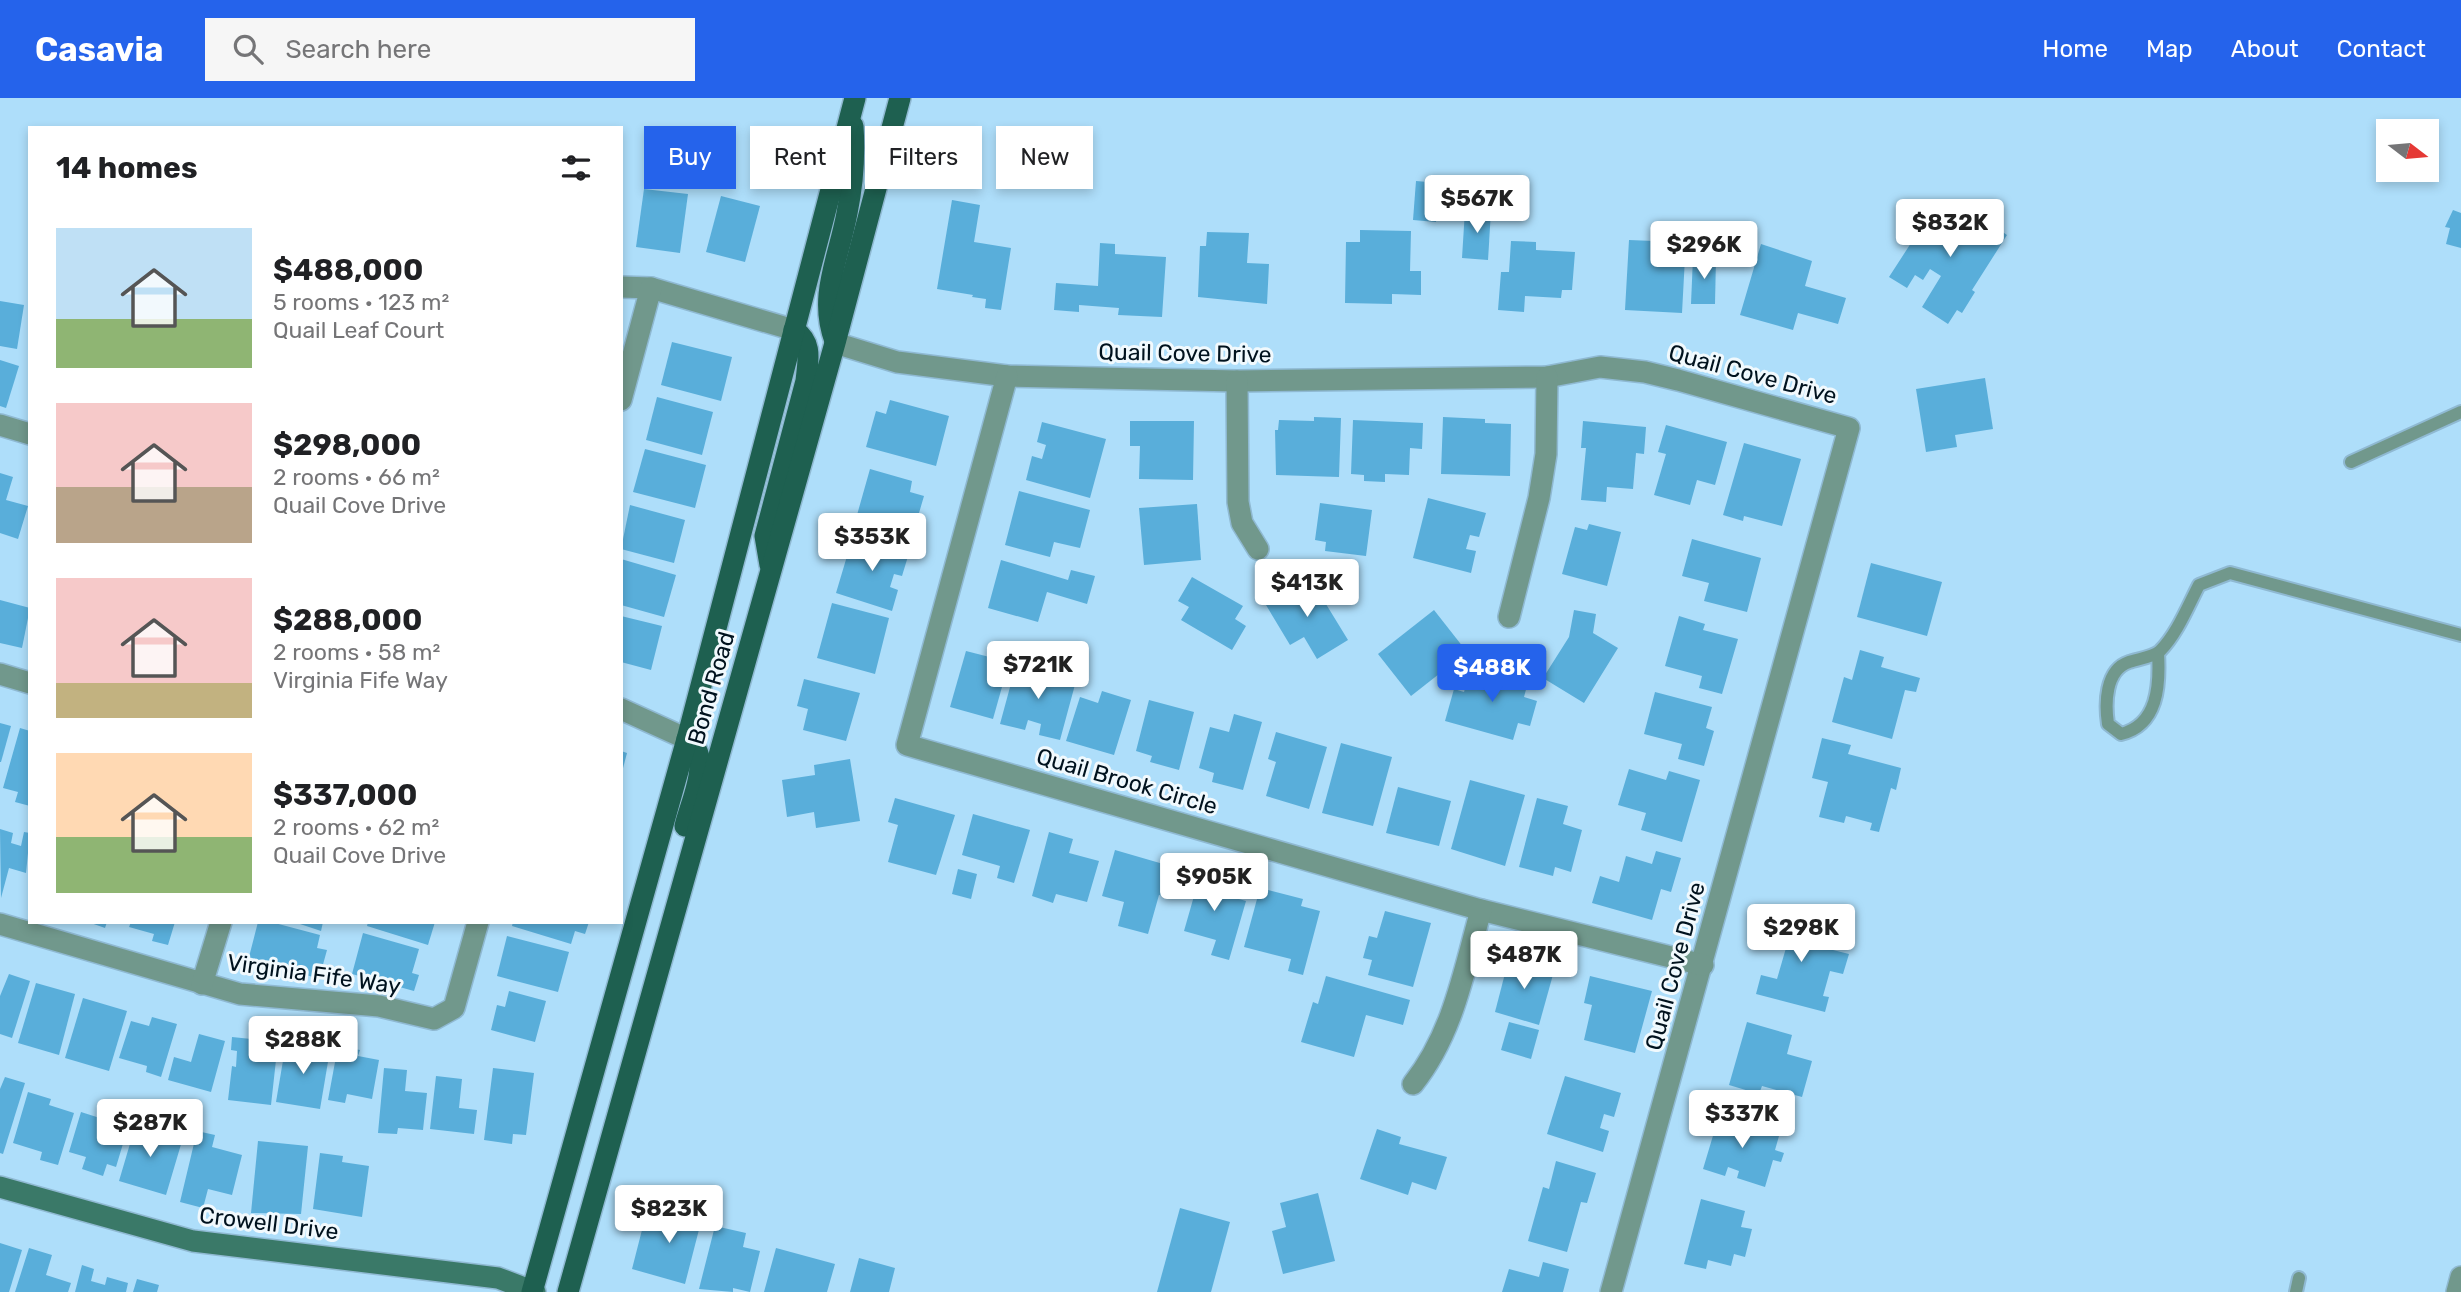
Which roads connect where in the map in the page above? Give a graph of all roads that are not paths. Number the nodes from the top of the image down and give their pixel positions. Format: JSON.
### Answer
{"nodes":[{"id":1,"x":900,"y":98,"type":"edge"},
{"id":2,"x":853,"y":105,"type":"edge"},
{"id":3,"x":623,"y":287,"type":"edge"},
{"id":4,"x":651,"y":288,"type":"junction"},
{"id":5,"x":794,"y":330,"type":"junction"},
{"id":6,"x":835,"y":343,"type":"junction"},
{"id":7,"x":1007,"y":376,"type":"junction"},
{"id":8,"x":1547,"y":377,"type":"junction"},
{"id":9,"x":1237,"y":381,"type":"junction"},
{"id":10,"x":623,"y":393,"type":"edge"},
{"id":11,"x":2461,"y":412,"type":"edge"},
{"id":12,"x":0,"y":425,"type":"edge"},
{"id":13,"x":28,"y":433,"type":"edge"},
{"id":14,"x":2351,"y":462,"type":"dead end"},
{"id":15,"x":1258,"y":549,"type":"dead end"},
{"id":16,"x":771,"y":570,"type":"junction"},
{"id":17,"x":1509,"y":617,"type":"dead end"},
{"id":18,"x":2461,"y":635,"type":"edge"},
{"id":19,"x":2158,"y":653,"type":"junction"},
{"id":20,"x":0,"y":674,"type":"edge"},
{"id":21,"x":28,"y":682,"type":"edge"},
{"id":22,"x":623,"y":710,"type":"edge"},
{"id":23,"x":687,"y":739,"type":"junction"},
{"id":24,"x":1481,"y":910,"type":"junction"},
{"id":25,"x":0,"y":924,"type":"edge"},
{"id":26,"x":220,"y":924,"type":"edge"},
{"id":27,"x":477,"y":924,"type":"edge"},
{"id":28,"x":664,"y":951,"type":"junction"},
{"id":29,"x":1703,"y":965,"type":"junction"},
{"id":30,"x":202,"y":984,"type":"junction"},
{"id":31,"x":1413,"y":1084,"type":"dead end"},
{"id":32,"x":0,"y":1187,"type":"edge"},
{"id":33,"x":2461,"y":1277,"type":"edge"},
{"id":34,"x":2300,"y":1278,"type":"dead end"},
{"id":35,"x":533,"y":1292,"type":"edge"},
{"id":36,"x":568,"y":1292,"type":"edge"},
{"id":37,"x":1611,"y":1292,"type":"edge"},
{"id":38,"x":2296,"y":1292,"type":"edge"},
{"id":39,"x":2457,"y":1292,"type":"edge"}],
"edges":[{"from":1,"to":6,"type":"main road","name":"Bond Road"},
{"from":2,"to":5,"type":"main road","name":"Bond Road"},
{"from":2,"to":6,"type":"main road"},
{"from":3,"to":4,"type":"street"},
{"from":4,"to":5,"type":"street"},
{"from":4,"to":10,"type":"street"},
{"from":5,"to":16,"type":"main road"},
{"from":5,"to":23,"type":"main road","name":"Bond Road"},
{"from":6,"to":7,"type":"street","name":"Quail Cove Drive"},
{"from":6,"to":16,"type":"main road","name":"Bond Road"},
{"from":7,"to":9,"type":"street","name":"Quail Cove Drive"},
{"from":7,"to":24,"type":"street","name":"Quail Brook Circle"},
{"from":8,"to":9,"type":"street","name":"Quail Cove Drive"},
{"from":8,"to":17,"type":"street"},
{"from":8,"to":29,"type":"street","name":"Quail Cove Drive"},
{"from":9,"to":15,"type":"street"},
{"from":11,"to":14,"type":"lane"},
{"from":12,"to":13,"type":"street"},
{"from":16,"to":28,"type":"main road","name":"Bond Road"},
{"from":18,"to":19,"type":"lane"},
{"from":19,"to":19,"type":"lane"},
{"from":20,"to":21,"type":"street"},
{"from":22,"to":23,"type":"street"},
{"from":23,"to":28,"type":"main road"},
{"from":23,"to":35,"type":"main road","name":"Bond Road"},
{"from":24,"to":29,"type":"street","name":"Quail Brook Circle"},
{"from":24,"to":31,"type":"street"},
{"from":25,"to":30,"type":"street","name":"Virginia Fife Way"},
{"from":26,"to":30,"type":"street"},
{"from":27,"to":30,"type":"street","name":"Virginia Fife Way"},
{"from":28,"to":36,"type":"main road","name":"Bond Road"},
{"from":29,"to":37,"type":"street","name":"Quail Cove Drive"},
{"from":32,"to":35,"type":"street","name":"Crowell Drive"},
{"from":33,"to":39,"type":"street"},
{"from":34,"to":38,"type":"lane"}]}
